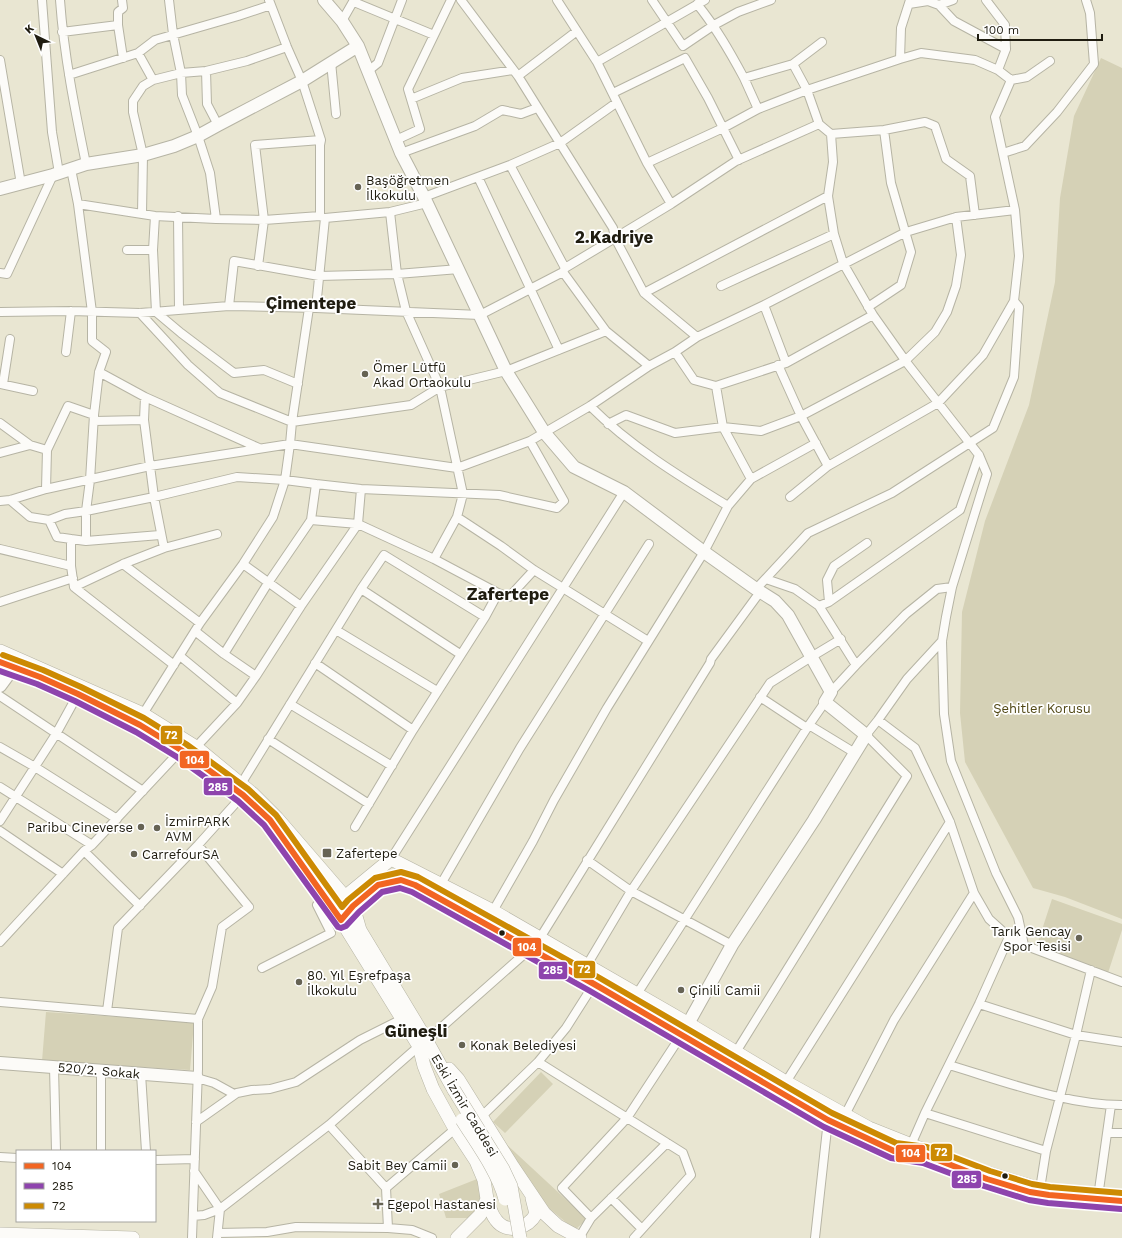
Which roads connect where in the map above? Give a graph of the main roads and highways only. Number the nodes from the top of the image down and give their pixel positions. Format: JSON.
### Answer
{"nodes":[{"id":1,"x":0,"y":651,"type":"edge"},
{"id":2,"x":0,"y":662,"type":"edge"},
{"id":3,"x":242,"y":790,"type":"junction"},
{"id":4,"x":349,"y":901,"type":"junction"},
{"id":5,"x":329,"y":903,"type":"junction"},
{"id":6,"x":341,"y":920,"type":"junction"},
{"id":7,"x":686,"y":1029,"type":"junction"},
{"id":8,"x":426,"y":1046,"type":"junction"},
{"id":9,"x":451,"y":1093,"type":"junction"},
{"id":10,"x":845,"y":1115,"type":"junction"},
{"id":11,"x":828,"y":1120,"type":"junction"},
{"id":12,"x":528,"y":1190,"type":"junction"},
{"id":13,"x":1122,"y":1197,"type":"edge"},
{"id":14,"x":487,"y":1199,"type":"junction"},
{"id":15,"x":1122,"y":1200,"type":"edge"},
{"id":16,"x":480,"y":1215,"type":"junction"},
{"id":17,"x":0,"y":1234,"type":"edge"},
{"id":18,"x":133,"y":1238,"type":"edge"},
{"id":19,"x":458,"y":1238,"type":"edge"},
{"id":20,"x":469,"y":1238,"type":"edge"},
{"id":21,"x":511,"y":1238,"type":"edge"},
{"id":22,"x":520,"y":1238,"type":"edge"},
{"id":23,"x":579,"y":1238,"type":"edge"}],
"edges":[{"from":1,"to":3,"type":"main road"},
{"from":2,"to":3,"type":"main road"},
{"from":3,"to":4,"type":"main road"},
{"from":3,"to":5,"type":"main road","name":"Eski İzmir Caddesi"},
{"from":4,"to":5,"type":"main road"},
{"from":4,"to":6,"type":"main road"},
{"from":4,"to":7,"type":"main road"},
{"from":4,"to":7,"type":"main road"},
{"from":4,"to":8,"type":"main road","name":"Eski İzmir Caddesi"},
{"from":5,"to":6,"type":"main road","name":"Eski İzmir Caddesi"},
{"from":6,"to":8,"type":"main road","name":"Eski İzmir Caddesi"},
{"from":7,"to":10,"type":"main road"},
{"from":7,"to":11,"type":"main road"},
{"from":8,"to":9,"type":"main road","name":"Eski İzmir Caddesi"},
{"from":8,"to":12,"type":"main road"},
{"from":8,"to":14,"type":"main road"},
{"from":9,"to":21,"type":"main road","name":"Eski İzmir Caddesi","bridge":true},
{"from":9,"to":22,"type":"main road","name":"Eski İzmir Caddesi","bridge":true},
{"from":10,"to":11,"type":"main road"},
{"from":10,"to":13,"type":"main road"},
{"from":11,"to":15,"type":"main road"},
{"from":12,"to":14,"type":"main road"},
{"from":12,"to":23,"type":"main road"},
{"from":14,"to":16,"type":"main road"},
{"from":16,"to":19,"type":"main road"},
{"from":16,"to":20,"type":"main road"},
{"from":17,"to":18,"type":"main road"}]}
